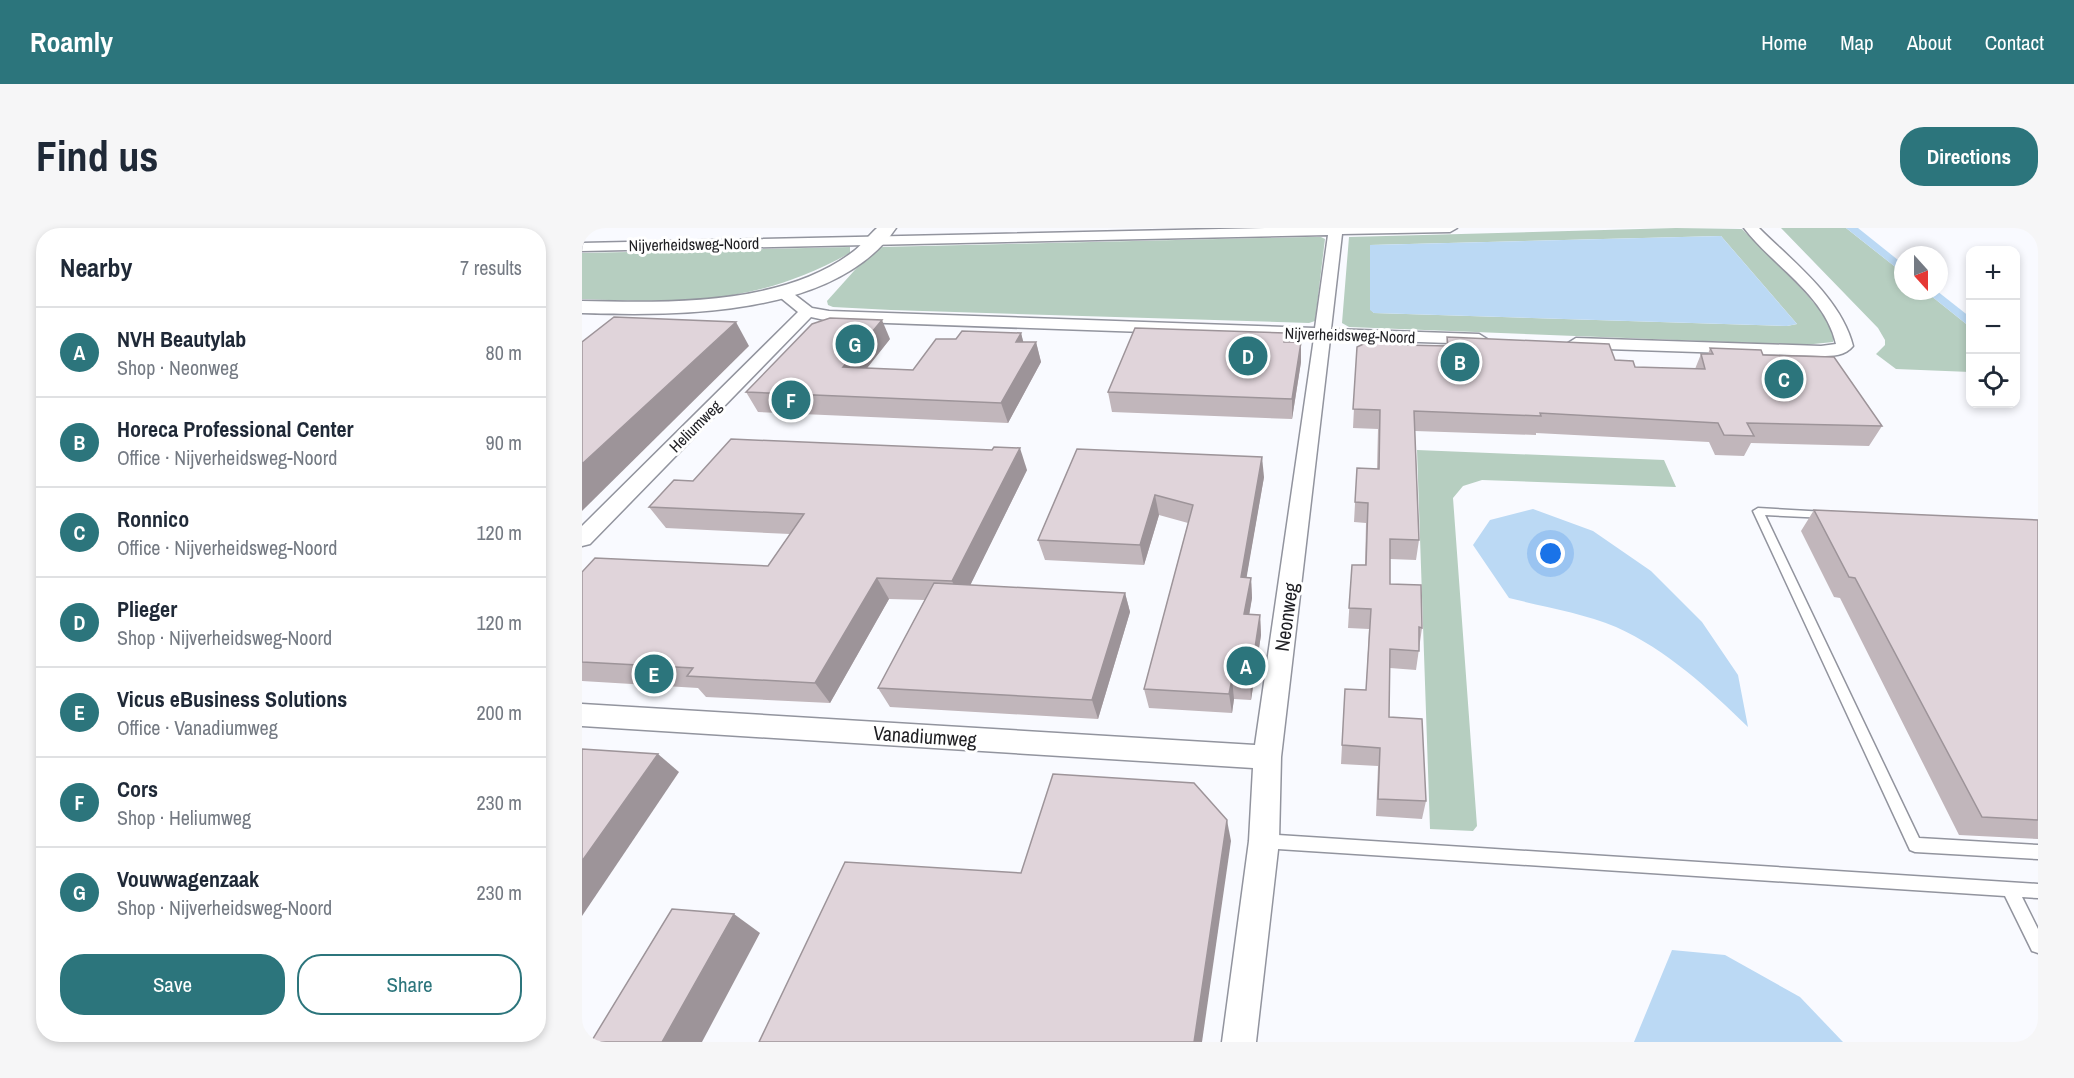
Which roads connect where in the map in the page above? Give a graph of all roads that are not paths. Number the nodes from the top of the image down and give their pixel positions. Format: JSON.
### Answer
{"nodes":[{"id":1,"x":1450,"y":228,"type":"edge"},
{"id":2,"x":1750,"y":228,"type":"edge"},
{"id":3,"x":1336,"y":229,"type":"edge"},
{"id":4,"x":1075,"y":232,"type":"edge"},
{"id":5,"x":882,"y":234,"type":"edge"},
{"id":6,"x":582,"y":247,"type":"edge"},
{"id":7,"x":781,"y":291,"type":"junction"},
{"id":8,"x":582,"y":308,"type":"edge"},
{"id":9,"x":807,"y":312,"type":"junction"},
{"id":10,"x":1323,"y":334,"type":"junction"},
{"id":11,"x":1501,"y":340,"type":"edge"},
{"id":12,"x":1560,"y":342,"type":"edge"},
{"id":13,"x":1840,"y":515,"type":"edge"},
{"id":14,"x":582,"y":539,"type":"edge"},
{"id":15,"x":582,"y":715,"type":"edge"},
{"id":16,"x":1268,"y":757,"type":"junction"},
{"id":17,"x":1264,"y":842,"type":"junction"},
{"id":18,"x":2038,"y":852,"type":"edge"},
{"id":19,"x":2009,"y":889,"type":"junction"},
{"id":20,"x":2038,"y":891,"type":"edge"},
{"id":21,"x":2038,"y":945,"type":"edge"},
{"id":22,"x":1239,"y":1042,"type":"edge"}],
"edges":[{"from":1,"to":3,"type":"street","name":"Nijverheidsweg-Noord"},
{"from":2,"to":12,"type":"street"},
{"from":3,"to":4,"type":"street","name":"Nijverheidsweg-Noord"},
{"from":3,"to":10,"type":"street","name":"Neonweg"},
{"from":4,"to":5,"type":"street","name":"Nijverheidsweg-Noord"},
{"from":5,"to":6,"type":"street","name":"Nijverheidsweg-Noord"},
{"from":5,"to":7,"type":"street"},
{"from":7,"to":8,"type":"street"},
{"from":7,"to":9,"type":"street"},
{"from":9,"to":10,"type":"street","name":"Nijverheidsweg-Noord"},
{"from":9,"to":14,"type":"street","name":"Heliumweg"},
{"from":10,"to":11,"type":"street","name":"Nijverheidsweg-Noord"},
{"from":10,"to":16,"type":"street","name":"Neonweg"},
{"from":13,"to":18,"type":"lane"},
{"from":15,"to":16,"type":"street","name":"Vanadiumweg"},
{"from":16,"to":17,"type":"street","name":"Neonweg"},
{"from":17,"to":19,"type":"lane"},
{"from":17,"to":22,"type":"street","name":"Neonweg"},
{"from":19,"to":20,"type":"lane"},
{"from":19,"to":21,"type":"lane"}]}
